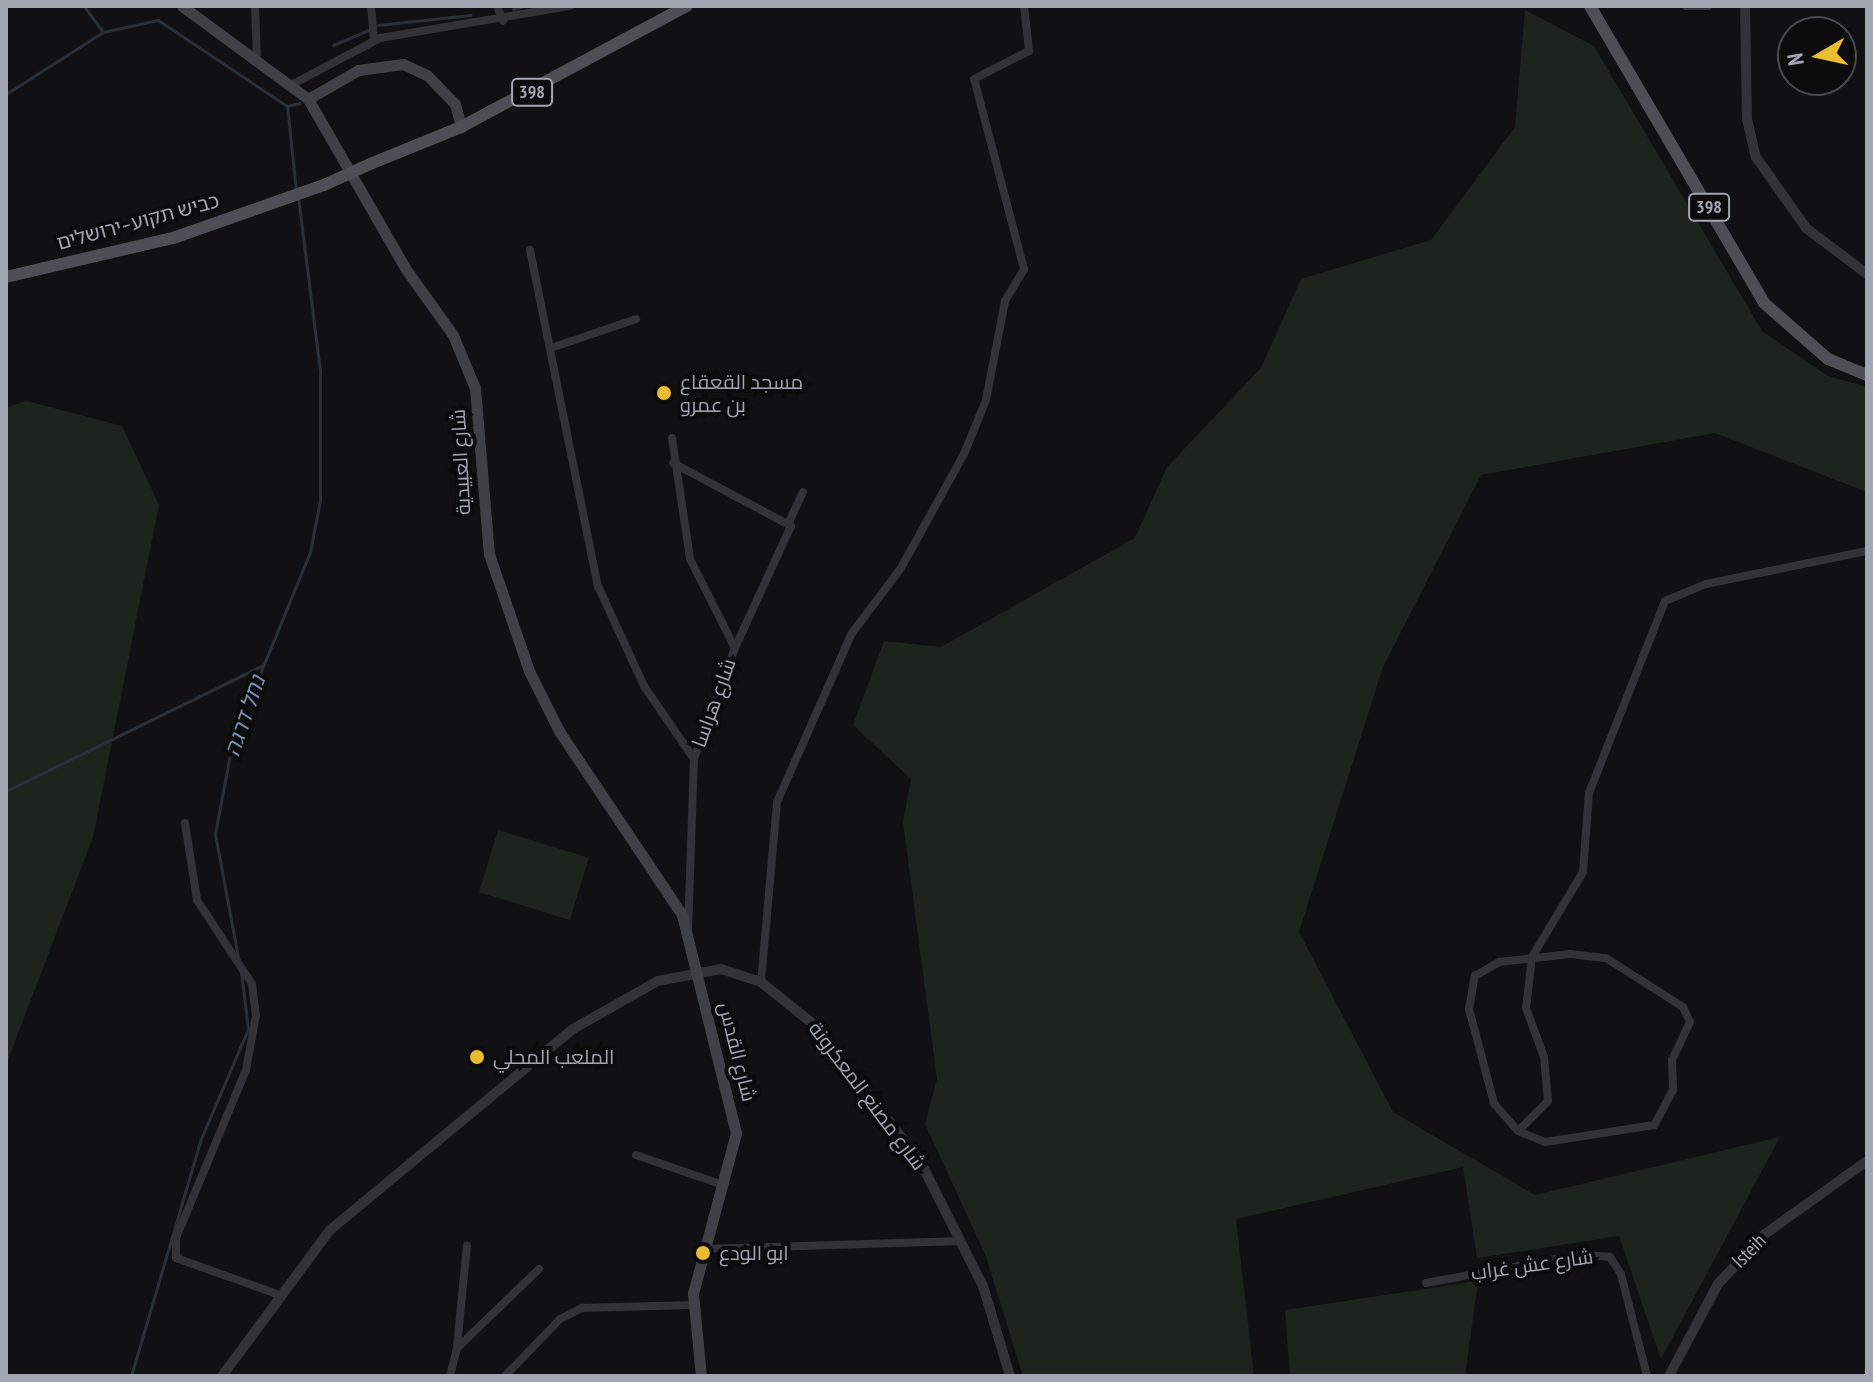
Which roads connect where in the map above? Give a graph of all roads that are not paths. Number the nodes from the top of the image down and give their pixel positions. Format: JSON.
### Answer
{"nodes":[{"id":1,"x":182,"y":6,"type":"edge"},
{"id":2,"x":255,"y":6,"type":"edge"},
{"id":3,"x":371,"y":6,"type":"edge"},
{"id":4,"x":497,"y":6,"type":"edge"},
{"id":5,"x":570,"y":6,"type":"edge"},
{"id":6,"x":687,"y":6,"type":"edge"},
{"id":7,"x":1024,"y":6,"type":"edge"},
{"id":8,"x":1590,"y":6,"type":"edge"},
{"id":9,"x":1686,"y":6,"type":"edge"},
{"id":10,"x":1708,"y":6,"type":"edge"},
{"id":11,"x":1745,"y":6,"type":"edge"},
{"id":12,"x":503,"y":21,"type":"junction"},
{"id":13,"x":374,"y":40,"type":"junction"},
{"id":14,"x":257,"y":60,"type":"junction"},
{"id":15,"x":291,"y":85,"type":"junction"},
{"id":16,"x":308,"y":99,"type":"junction"},
{"id":17,"x":461,"y":127,"type":"junction"},
{"id":18,"x":530,"y":250,"type":"dead end"},
{"id":19,"x":1867,"y":274,"type":"edge"},
{"id":20,"x":6,"y":277,"type":"edge"},
{"id":21,"x":636,"y":319,"type":"dead end"},
{"id":22,"x":551,"y":348,"type":"junction"},
{"id":23,"x":1866,"y":374,"type":"edge"},
{"id":24,"x":672,"y":438,"type":"dead end"},
{"id":25,"x":673,"y":463,"type":"junction"},
{"id":26,"x":803,"y":492,"type":"dead end"},
{"id":27,"x":789,"y":522,"type":"junction"},
{"id":28,"x":1867,"y":551,"type":"edge"},
{"id":29,"x":735,"y":648,"type":"junction"},
{"id":30,"x":694,"y":759,"type":"junction"},
{"id":31,"x":185,"y":823,"type":"dead end"},
{"id":32,"x":688,"y":932,"type":"junction"},
{"id":33,"x":1532,"y":957,"type":"junction"},
{"id":34,"x":699,"y":970,"type":"junction"},
{"id":35,"x":761,"y":982,"type":"junction"},
{"id":36,"x":1518,"y":1131,"type":"junction"},
{"id":37,"x":636,"y":1155,"type":"dead end"},
{"id":38,"x":1867,"y":1161,"type":"edge"},
{"id":39,"x":720,"y":1184,"type":"junction"},
{"id":40,"x":961,"y":1241,"type":"junction"},
{"id":41,"x":467,"y":1245,"type":"dead end"},
{"id":42,"x":702,"y":1248,"type":"junction"},
{"id":43,"x":539,"y":1269,"type":"dead end"},
{"id":44,"x":1426,"y":1283,"type":"dead end"},
{"id":45,"x":277,"y":1294,"type":"junction"},
{"id":46,"x":692,"y":1305,"type":"junction"},
{"id":47,"x":457,"y":1348,"type":"junction"},
{"id":48,"x":222,"y":1376,"type":"edge"},
{"id":49,"x":450,"y":1376,"type":"edge"},
{"id":50,"x":505,"y":1376,"type":"edge"},
{"id":51,"x":701,"y":1376,"type":"edge"},
{"id":52,"x":1010,"y":1376,"type":"edge"},
{"id":53,"x":1647,"y":1376,"type":"edge"},
{"id":54,"x":1669,"y":1376,"type":"edge"}],
"edges":[{"from":1,"to":14,"type":"main road","name":"شارع العبيدية"},
{"from":2,"to":14,"type":"street"},
{"from":3,"to":13,"type":"street"},
{"from":4,"to":12,"type":"street"},
{"from":5,"to":12,"type":"street"},
{"from":6,"to":17,"type":"main road","number":"398"},
{"from":7,"to":35,"type":"street"},
{"from":8,"to":23,"type":"main road","number":"398"},
{"from":9,"to":10,"type":"street"},
{"from":11,"to":19,"type":"street"},
{"from":12,"to":13,"type":"street"},
{"from":13,"to":15,"type":"street"},
{"from":14,"to":15,"type":"main road","name":"شارع العبيدية"},
{"from":15,"to":16,"type":"main road","name":"شارع العبيدية"},
{"from":16,"to":17,"type":"main road"},
{"from":16,"to":32,"type":"main road","name":"شارع العبيدية"},
{"from":17,"to":20,"type":"main road","name":"כביש תקוע–ירושלים","number":"398","bridge":true},
{"from":18,"to":22,"type":"street"},
{"from":21,"to":22,"type":"street"},
{"from":22,"to":30,"type":"street"},
{"from":24,"to":25,"type":"street","name":"شارع هراسا"},
{"from":25,"to":27,"type":"street"},
{"from":25,"to":29,"type":"street","name":"شارع هراسا"},
{"from":26,"to":27,"type":"street"},
{"from":27,"to":29,"type":"street"},
{"from":28,"to":33,"type":"street"},
{"from":29,"to":30,"type":"street","name":"شارع هراسا"},
{"from":30,"to":32,"type":"street","name":"شارع هراسا"},
{"from":31,"to":45,"type":"street"},
{"from":32,"to":34,"type":"main road","name":"شارع العبيدية"},
{"from":33,"to":36,"type":"street"},
{"from":33,"to":36,"type":"street"},
{"from":33,"to":36,"type":"street"},
{"from":34,"to":35,"type":"street","name":"شارع مصنع المعكرونة"},
{"from":34,"to":39,"type":"main road","name":"شارع القدس"},
{"from":34,"to":45,"type":"street"},
{"from":35,"to":40,"type":"street","name":"شارع مصنع المعكرونة"},
{"from":37,"to":39,"type":"street"},
{"from":38,"to":54,"type":"street","name":"Isteih"},
{"from":39,"to":42,"type":"main road","name":"شارع القدس"},
{"from":40,"to":42,"type":"street"},
{"from":40,"to":52,"type":"street","name":"شارع مصنع المعكرونة"},
{"from":41,"to":47,"type":"street"},
{"from":42,"to":46,"type":"main road","name":"شارع القدس"},
{"from":43,"to":47,"type":"street"},
{"from":44,"to":53,"type":"street","name":"شارع عش غراب"},
{"from":45,"to":48,"type":"street"},
{"from":46,"to":50,"type":"street"},
{"from":46,"to":51,"type":"main road","name":"شارع القدس"},
{"from":47,"to":49,"type":"street"}]}
